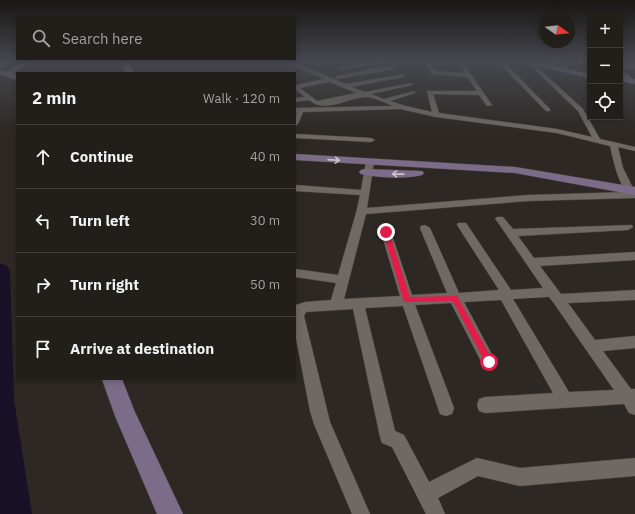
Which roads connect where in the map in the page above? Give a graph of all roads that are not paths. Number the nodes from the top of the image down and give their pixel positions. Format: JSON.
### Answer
{"nodes":[{"id":1,"x":306,"y":85,"type":"edge"},
{"id":2,"x":332,"y":85,"type":"edge"},
{"id":3,"x":342,"y":85,"type":"edge"},
{"id":4,"x":351,"y":85,"type":"edge"},
{"id":5,"x":406,"y":85,"type":"edge"},
{"id":6,"x":475,"y":85,"type":"edge"},
{"id":7,"x":523,"y":85,"type":"edge"},
{"id":8,"x":555,"y":85,"type":"edge"},
{"id":9,"x":346,"y":86,"type":"junction"},
{"id":10,"x":296,"y":87,"type":"edge"},
{"id":11,"x":413,"y":92,"type":"dead end"},
{"id":12,"x":481,"y":93,"type":"junction"},
{"id":13,"x":365,"y":94,"type":"junction"},
{"id":14,"x":352,"y":97,"type":"junction"},
{"id":15,"x":310,"y":98,"type":"junction"},
{"id":16,"x":296,"y":100,"type":"edge"},
{"id":17,"x":384,"y":101,"type":"junction"},
{"id":18,"x":489,"y":105,"type":"dead end"},
{"id":19,"x":404,"y":108,"type":"junction"},
{"id":20,"x":298,"y":110,"type":"edge"},
{"id":21,"x":548,"y":110,"type":"dead end"},
{"id":22,"x":582,"y":110,"type":"junction"},
{"id":23,"x":587,"y":111,"type":"edge"},
{"id":24,"x":436,"y":115,"type":"junction"},
{"id":25,"x":296,"y":136,"type":"edge"},
{"id":26,"x":372,"y":140,"type":"dead end"},
{"id":27,"x":598,"y":141,"type":"junction"},
{"id":28,"x":614,"y":145,"type":"junction"},
{"id":29,"x":635,"y":149,"type":"edge"},
{"id":30,"x":296,"y":157,"type":"edge"},
{"id":31,"x":296,"y":167,"type":"edge"},
{"id":32,"x":369,"y":167,"type":"junction"},
{"id":33,"x":296,"y":188,"type":"edge"},
{"id":34,"x":633,"y":192,"type":"edge"},
{"id":35,"x":365,"y":193,"type":"junction"},
{"id":36,"x":362,"y":212,"type":"junction"},
{"id":37,"x":500,"y":219,"type":"dead end"},
{"id":38,"x":462,"y":225,"type":"dead end"},
{"id":39,"x":628,"y":226,"type":"dead end"},
{"id":40,"x":425,"y":228,"type":"dead end"},
{"id":41,"x":386,"y":232,"type":"dead end"},
{"id":42,"x":510,"y":233,"type":"junction"},
{"id":43,"x":635,"y":256,"type":"edge"},
{"id":44,"x":531,"y":262,"type":"junction"},
{"id":45,"x":296,"y":273,"type":"edge"},
{"id":46,"x":343,"y":280,"type":"junction"},
{"id":47,"x":506,"y":295,"type":"junction"},
{"id":48,"x":635,"y":295,"type":"edge"},
{"id":49,"x":555,"y":296,"type":"junction"},
{"id":50,"x":455,"y":298,"type":"junction"},
{"id":51,"x":407,"y":300,"type":"junction"},
{"id":52,"x":358,"y":303,"type":"junction"},
{"id":53,"x":336,"y":305,"type":"junction"},
{"id":54,"x":635,"y":342,"type":"edge"},
{"id":55,"x":591,"y":346,"type":"junction"},
{"id":56,"x":489,"y":362,"type":"dead end"},
{"id":57,"x":112,"y":380,"type":"edge"},
{"id":58,"x":566,"y":400,"type":"junction"},
{"id":59,"x":633,"y":400,"type":"edge"},
{"id":60,"x":485,"y":406,"type":"dead end"},
{"id":61,"x":446,"y":408,"type":"dead end"},
{"id":62,"x":635,"y":467,"type":"edge"},
{"id":63,"x":426,"y":494,"type":"junction"},
{"id":64,"x":170,"y":514,"type":"edge"},
{"id":65,"x":361,"y":514,"type":"edge"},
{"id":66,"x":436,"y":514,"type":"edge"}],
"edges":[{"from":1,"to":10,"type":"street"},
{"from":2,"to":14,"type":"street"},
{"from":3,"to":9,"type":"street"},
{"from":4,"to":9,"type":"street"},
{"from":5,"to":13,"type":"street"},
{"from":6,"to":12,"type":"street"},
{"from":7,"to":21,"type":"street"},
{"from":8,"to":22,"type":"street"},
{"from":9,"to":13,"type":"street"},
{"from":10,"to":15,"type":"street"},
{"from":11,"to":17,"type":"street"},
{"from":12,"to":18,"type":"street"},
{"from":12,"to":24,"type":"street"},
{"from":13,"to":14,"type":"street"},
{"from":13,"to":17,"type":"street"},
{"from":14,"to":15,"type":"street"},
{"from":15,"to":16,"type":"street"},
{"from":17,"to":19,"type":"street"},
{"from":19,"to":20,"type":"street"},
{"from":19,"to":24,"type":"street"},
{"from":22,"to":23,"type":"street"},
{"from":22,"to":27,"type":"street"},
{"from":24,"to":27,"type":"street"},
{"from":25,"to":26,"type":"street"},
{"from":27,"to":28,"type":"street"},
{"from":28,"to":29,"type":"street"},
{"from":28,"to":34,"type":"street"},
{"from":30,"to":32,"type":"street","one_way":true},
{"from":31,"to":32,"type":"street"},
{"from":32,"to":34,"type":"street"},
{"from":32,"to":35,"type":"street"},
{"from":33,"to":35,"type":"street"},
{"from":34,"to":36,"type":"street"},
{"from":35,"to":36,"type":"street"},
{"from":36,"to":46,"type":"street"},
{"from":37,"to":42,"type":"street"},
{"from":38,"to":47,"type":"street"},
{"from":39,"to":42,"type":"street"},
{"from":40,"to":50,"type":"street"},
{"from":41,"to":51,"type":"street"},
{"from":42,"to":44,"type":"street"},
{"from":43,"to":44,"type":"street"},
{"from":44,"to":49,"type":"street"},
{"from":45,"to":46,"type":"street"},
{"from":46,"to":53,"type":"street"},
{"from":47,"to":49,"type":"street"},
{"from":47,"to":50,"type":"street"},
{"from":47,"to":58,"type":"street"},
{"from":48,"to":49,"type":"street"},
{"from":49,"to":55,"type":"street"},
{"from":50,"to":51,"type":"street"},
{"from":50,"to":56,"type":"street"},
{"from":51,"to":52,"type":"street"},
{"from":51,"to":61,"type":"street"},
{"from":52,"to":53,"type":"street"},
{"from":52,"to":63,"type":"street"},
{"from":53,"to":65,"type":"street"},
{"from":54,"to":55,"type":"street"},
{"from":55,"to":59,"type":"street"},
{"from":57,"to":64,"type":"street"},
{"from":58,"to":59,"type":"street"},
{"from":58,"to":60,"type":"street"},
{"from":62,"to":63,"type":"street"},
{"from":63,"to":66,"type":"street"}]}
